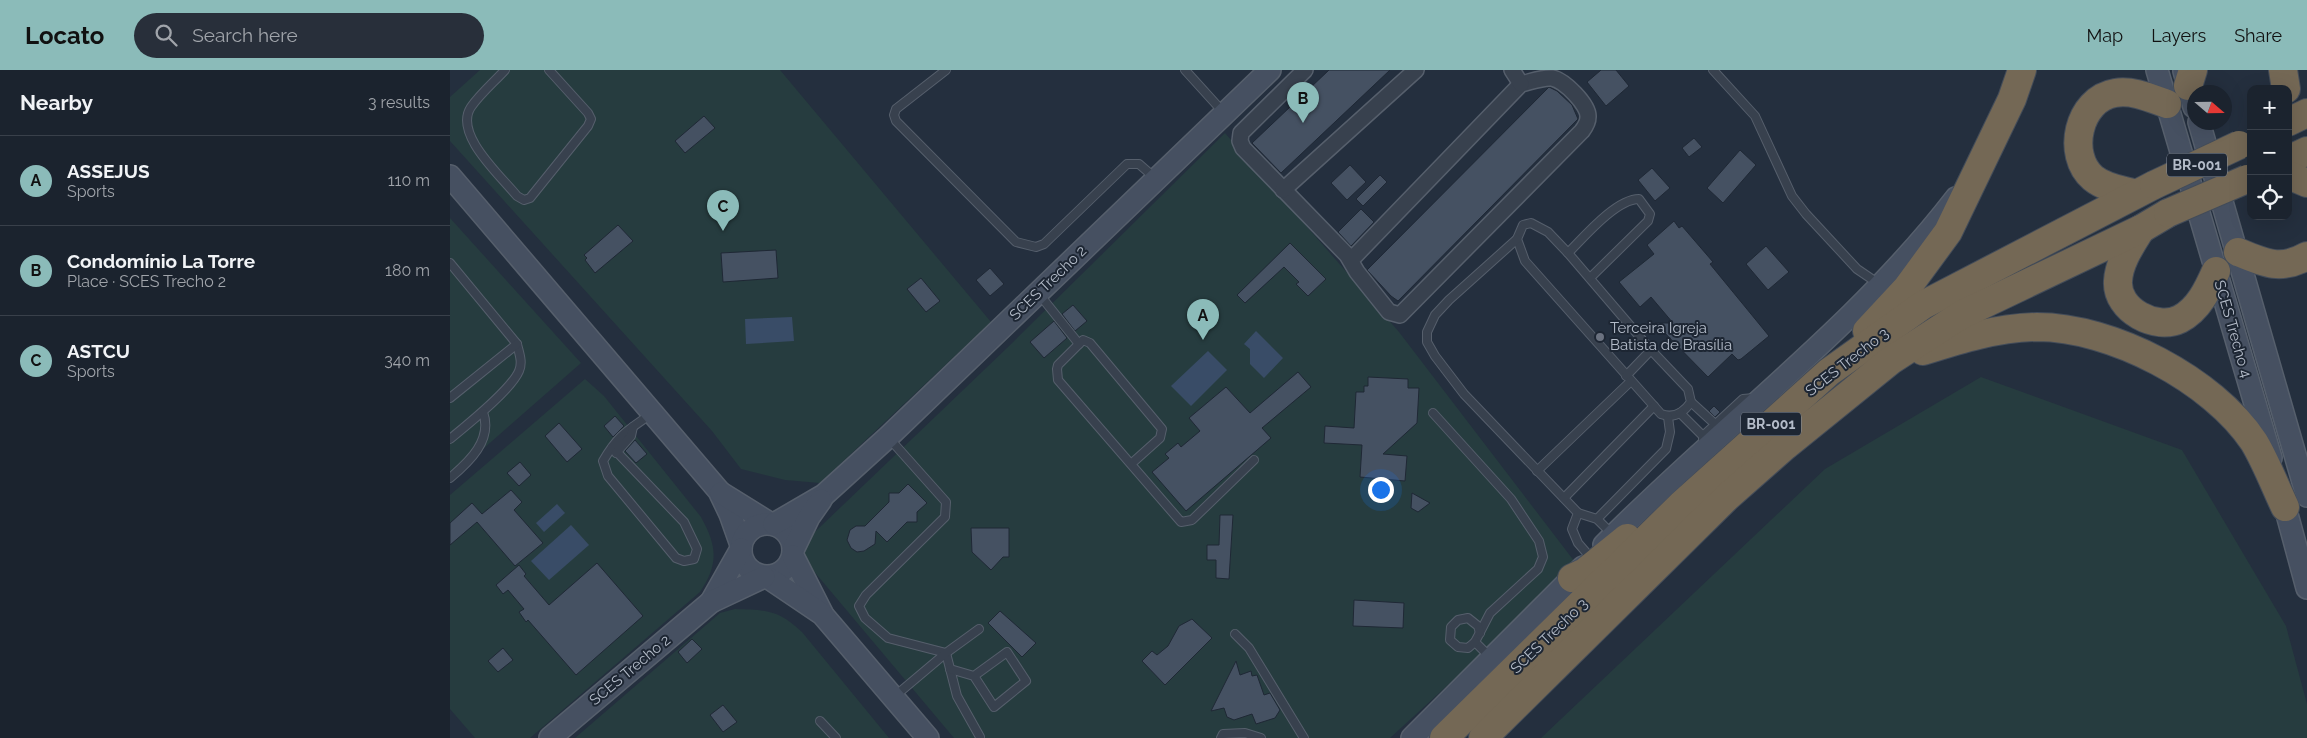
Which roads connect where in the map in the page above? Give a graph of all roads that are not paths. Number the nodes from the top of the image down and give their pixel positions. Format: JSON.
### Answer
{"nodes":[{"id":1,"x":505,"y":70,"type":"edge"},
{"id":2,"x":550,"y":70,"type":"edge"},
{"id":3,"x":946,"y":70,"type":"edge"},
{"id":4,"x":1185,"y":70,"type":"edge"},
{"id":5,"x":1270,"y":70,"type":"edge"},
{"id":6,"x":1305,"y":70,"type":"edge"},
{"id":7,"x":1416,"y":70,"type":"edge"},
{"id":8,"x":1512,"y":70,"type":"edge"},
{"id":9,"x":1713,"y":70,"type":"edge"},
{"id":10,"x":2022,"y":70,"type":"edge"},
{"id":11,"x":2157,"y":70,"type":"edge"},
{"id":12,"x":2283,"y":70,"type":"edge"},
{"id":13,"x":1521,"y":84,"type":"junction"},
{"id":14,"x":2285,"y":85,"type":"edge"},
{"id":15,"x":2167,"y":104,"type":"junction"},
{"id":16,"x":2307,"y":113,"type":"edge"},
{"id":17,"x":1225,"y":114,"type":"junction"},
{"id":18,"x":2292,"y":120,"type":"edge"},
{"id":19,"x":2201,"y":130,"type":"edge"},
{"id":20,"x":2245,"y":143,"type":"edge"},
{"id":21,"x":2307,"y":151,"type":"edge"},
{"id":22,"x":2292,"y":158,"type":"edge"},
{"id":23,"x":1981,"y":165,"type":"junction"},
{"id":24,"x":450,"y":176,"type":"edge"},
{"id":25,"x":2292,"y":177,"type":"edge"},
{"id":26,"x":2247,"y":179,"type":"edge"},
{"id":27,"x":1157,"y":180,"type":"junction"},
{"id":28,"x":2307,"y":183,"type":"edge"},
{"id":29,"x":1283,"y":190,"type":"junction"},
{"id":30,"x":2145,"y":190,"type":"junction"},
{"id":31,"x":2141,"y":229,"type":"junction"},
{"id":32,"x":1516,"y":239,"type":"junction"},
{"id":33,"x":2238,"y":252,"type":"junction"},
{"id":34,"x":1568,"y":253,"type":"junction"},
{"id":35,"x":2307,"y":256,"type":"edge"},
{"id":36,"x":1351,"y":260,"type":"junction"},
{"id":37,"x":450,"y":263,"type":"edge"},
{"id":38,"x":2216,"y":271,"type":"junction"},
{"id":39,"x":1590,"y":278,"type":"junction"},
{"id":40,"x":1881,"y":285,"type":"junction"},
{"id":41,"x":1038,"y":292,"type":"junction"},
{"id":42,"x":517,"y":344,"type":"junction"},
{"id":43,"x":1079,"y":344,"type":"junction"},
{"id":44,"x":1651,"y":350,"type":"junction"},
{"id":45,"x":1890,"y":361,"type":"junction"},
{"id":46,"x":1829,"y":372,"type":"junction"},
{"id":47,"x":1628,"y":379,"type":"junction"},
{"id":48,"x":1761,"y":397,"type":"junction"},
{"id":49,"x":450,"y":398,"type":"edge"},
{"id":50,"x":1692,"y":402,"type":"junction"},
{"id":51,"x":1654,"y":406,"type":"junction"},
{"id":52,"x":483,"y":412,"type":"junction"},
{"id":53,"x":652,"y":413,"type":"junction"},
{"id":54,"x":1433,"y":413,"type":"dead end"},
{"id":55,"x":1680,"y":413,"type":"junction"},
{"id":56,"x":1668,"y":417,"type":"junction"},
{"id":57,"x":1715,"y":424,"type":"junction"},
{"id":58,"x":888,"y":437,"type":"junction"},
{"id":59,"x":450,"y":439,"type":"edge"},
{"id":60,"x":1703,"y":444,"type":"junction"},
{"id":61,"x":614,"y":450,"type":"junction"},
{"id":62,"x":1254,"y":460,"type":"dead end"},
{"id":63,"x":1131,"y":464,"type":"junction"},
{"id":64,"x":1537,"y":471,"type":"junction"},
{"id":65,"x":450,"y":478,"type":"edge"},
{"id":66,"x":718,"y":491,"type":"junction"},
{"id":67,"x":824,"y":495,"type":"junction"},
{"id":68,"x":1564,"y":498,"type":"junction"},
{"id":69,"x":2296,"y":502,"type":"edge"},
{"id":70,"x":1681,"y":505,"type":"junction"},
{"id":71,"x":1578,"y":513,"type":"junction"},
{"id":72,"x":1597,"y":518,"type":"junction"},
{"id":73,"x":772,"y":524,"type":"junction"},
{"id":74,"x":1614,"y":536,"type":"junction"},
{"id":75,"x":741,"y":547,"type":"junction"},
{"id":76,"x":794,"y":552,"type":"junction"},
{"id":77,"x":1592,"y":558,"type":"junction"},
{"id":78,"x":766,"y":577,"type":"junction"},
{"id":79,"x":1572,"y":578,"type":"junction"},
{"id":80,"x":2307,"y":588,"type":"edge"},
{"id":81,"x":710,"y":602,"type":"junction"},
{"id":82,"x":822,"y":614,"type":"junction"},
{"id":83,"x":979,"y":629,"type":"dead end"},
{"id":84,"x":1480,"y":633,"type":"junction"},
{"id":85,"x":1234,"y":634,"type":"dead end"},
{"id":86,"x":1475,"y":642,"type":"junction"},
{"id":87,"x":946,"y":652,"type":"junction"},
{"id":88,"x":1491,"y":658,"type":"junction"},
{"id":89,"x":950,"y":669,"type":"junction"},
{"id":90,"x":974,"y":676,"type":"junction"},
{"id":91,"x":894,"y":698,"type":"junction"},
{"id":92,"x":820,"y":721,"type":"dead end"},
{"id":93,"x":980,"y":737,"type":"edge"},
{"id":94,"x":550,"y":738,"type":"edge"},
{"id":95,"x":836,"y":738,"type":"edge"},
{"id":96,"x":928,"y":738,"type":"edge"},
{"id":97,"x":1221,"y":738,"type":"edge"},
{"id":98,"x":1261,"y":738,"type":"edge"},
{"id":99,"x":1304,"y":738,"type":"edge"},
{"id":100,"x":1412,"y":738,"type":"edge"},
{"id":101,"x":1444,"y":738,"type":"edge"},
{"id":102,"x":1483,"y":738,"type":"edge"}],
"edges":[{"from":1,"to":2,"type":"lane"},
{"from":3,"to":27,"type":"lane"},
{"from":4,"to":17,"type":"lane"},
{"from":5,"to":17,"type":"street","name":"SCES Trecho 2"},
{"from":6,"to":29,"type":"street"},
{"from":7,"to":29,"type":"street"},
{"from":8,"to":13,"type":"street"},
{"from":9,"to":40,"type":"lane"},
{"from":10,"to":23,"type":"highway"},
{"from":11,"to":15,"type":"street","name":"SCES Trecho 4"},
{"from":12,"to":14,"type":"highway"},
{"from":13,"to":36,"type":"street"},
{"from":13,"to":36,"type":"street"},
{"from":15,"to":30,"type":"highway"},
{"from":15,"to":38,"type":"street","name":"SCES Trecho 4"},
{"from":16,"to":18,"type":"highway"},
{"from":17,"to":27,"type":"street","name":"SCES Trecho 2"},
{"from":19,"to":33,"type":"street","name":"SCES Trecho 4"},
{"from":20,"to":30,"type":"highway","name":"SCES Trecho 3","number":"BR-001","bridge":true},
{"from":21,"to":22,"type":"highway"},
{"from":23,"to":40,"type":"street"},
{"from":23,"to":46,"type":"highway"},
{"from":24,"to":53,"type":"street"},
{"from":25,"to":28,"type":"highway"},
{"from":26,"to":31,"type":"highway","name":"SCES Trecho 3","number":"BR-001","bridge":true},
{"from":27,"to":41,"type":"street","name":"SCES Trecho 2"},
{"from":29,"to":36,"type":"street"},
{"from":30,"to":46,"type":"highway","name":"SCES Trecho 3","number":"BR-001"},
{"from":31,"to":38,"type":"highway"},
{"from":31,"to":45,"type":"highway","name":"SCES Trecho 3","number":"BR-001"},
{"from":32,"to":34,"type":"lane"},
{"from":32,"to":47,"type":"lane"},
{"from":32,"to":64,"type":"lane"},
{"from":33,"to":35,"type":"highway"},
{"from":33,"to":69,"type":"street","name":"SCES Trecho 4"},
{"from":34,"to":39,"type":"lane"},
{"from":34,"to":39,"type":"lane"},
{"from":37,"to":42,"type":"lane"},
{"from":38,"to":69,"type":"street","name":"SCES Trecho 4"},
{"from":39,"to":44,"type":"lane"},
{"from":40,"to":48,"type":"street"},
{"from":41,"to":43,"type":"lane"},
{"from":41,"to":58,"type":"street","name":"SCES Trecho 2"},
{"from":42,"to":49,"type":"lane"},
{"from":42,"to":52,"type":"lane"},
{"from":43,"to":63,"type":"lane"},
{"from":43,"to":63,"type":"lane"},
{"from":44,"to":47,"type":"lane"},
{"from":44,"to":50,"type":"lane"},
{"from":45,"to":69,"type":"highway"},
{"from":45,"to":102,"type":"highway","name":"SCES Trecho 3","number":"BR-001"},
{"from":46,"to":70,"type":"highway","name":"SCES Trecho 3","number":"BR-001"},
{"from":47,"to":51,"type":"lane"},
{"from":47,"to":64,"type":"lane"},
{"from":48,"to":57,"type":"lane"},
{"from":48,"to":60,"type":"street"},
{"from":50,"to":55,"type":"lane"},
{"from":50,"to":57,"type":"lane"},
{"from":51,"to":56,"type":"lane"},
{"from":51,"to":68,"type":"lane"},
{"from":52,"to":59,"type":"lane"},
{"from":52,"to":65,"type":"lane"},
{"from":53,"to":61,"type":"lane"},
{"from":53,"to":66,"type":"street"},
{"from":54,"to":84,"type":"lane"},
{"from":55,"to":56,"type":"lane"},
{"from":55,"to":60,"type":"lane"},
{"from":56,"to":72,"type":"lane"},
{"from":57,"to":60,"type":"lane"},
{"from":58,"to":67,"type":"street","name":"SCES Trecho 2"},
{"from":58,"to":87,"type":"lane"},
{"from":60,"to":74,"type":"street"},
{"from":61,"to":61,"type":"lane"},
{"from":62,"to":63,"type":"lane"},
{"from":64,"to":68,"type":"lane"},
{"from":66,"to":73,"type":"street"},
{"from":66,"to":75,"type":"street"},
{"from":67,"to":73,"type":"street","name":"SCES Trecho 2"},
{"from":67,"to":76,"type":"street","name":"SCES Trecho 2"},
{"from":68,"to":71,"type":"lane"},
{"from":69,"to":80,"type":"street","name":"SCES Trecho 4"},
{"from":70,"to":79,"type":"highway"},
{"from":70,"to":101,"type":"highway","name":"SCES Trecho 3","number":"BR-001"},
{"from":71,"to":72,"type":"lane"},
{"from":71,"to":77,"type":"lane"},
{"from":72,"to":74,"type":"lane"},
{"from":73,"to":75,"type":"street"},
{"from":73,"to":76,"type":"street"},
{"from":74,"to":77,"type":"street"},
{"from":75,"to":78,"type":"street"},
{"from":75,"to":81,"type":"street","name":"SCES Trecho 2"},
{"from":76,"to":78,"type":"street"},
{"from":76,"to":82,"type":"street"},
{"from":77,"to":79,"type":"street"},
{"from":78,"to":81,"type":"street","name":"SCES Trecho 2"},
{"from":78,"to":82,"type":"street"},
{"from":79,"to":88,"type":"street"},
{"from":81,"to":94,"type":"street","name":"SCES Trecho 2"},
{"from":82,"to":91,"type":"street"},
{"from":83,"to":87,"type":"lane"},
{"from":84,"to":86,"type":"lane"},
{"from":84,"to":86,"type":"lane"},
{"from":85,"to":99,"type":"lane"},
{"from":86,"to":88,"type":"lane"},
{"from":87,"to":89,"type":"lane"},
{"from":87,"to":91,"type":"lane"},
{"from":88,"to":100,"type":"street"},
{"from":89,"to":90,"type":"lane"},
{"from":89,"to":93,"type":"lane"},
{"from":90,"to":90,"type":"lane"},
{"from":91,"to":96,"type":"street"},
{"from":92,"to":95,"type":"lane"},
{"from":97,"to":98,"type":"lane"}]}
